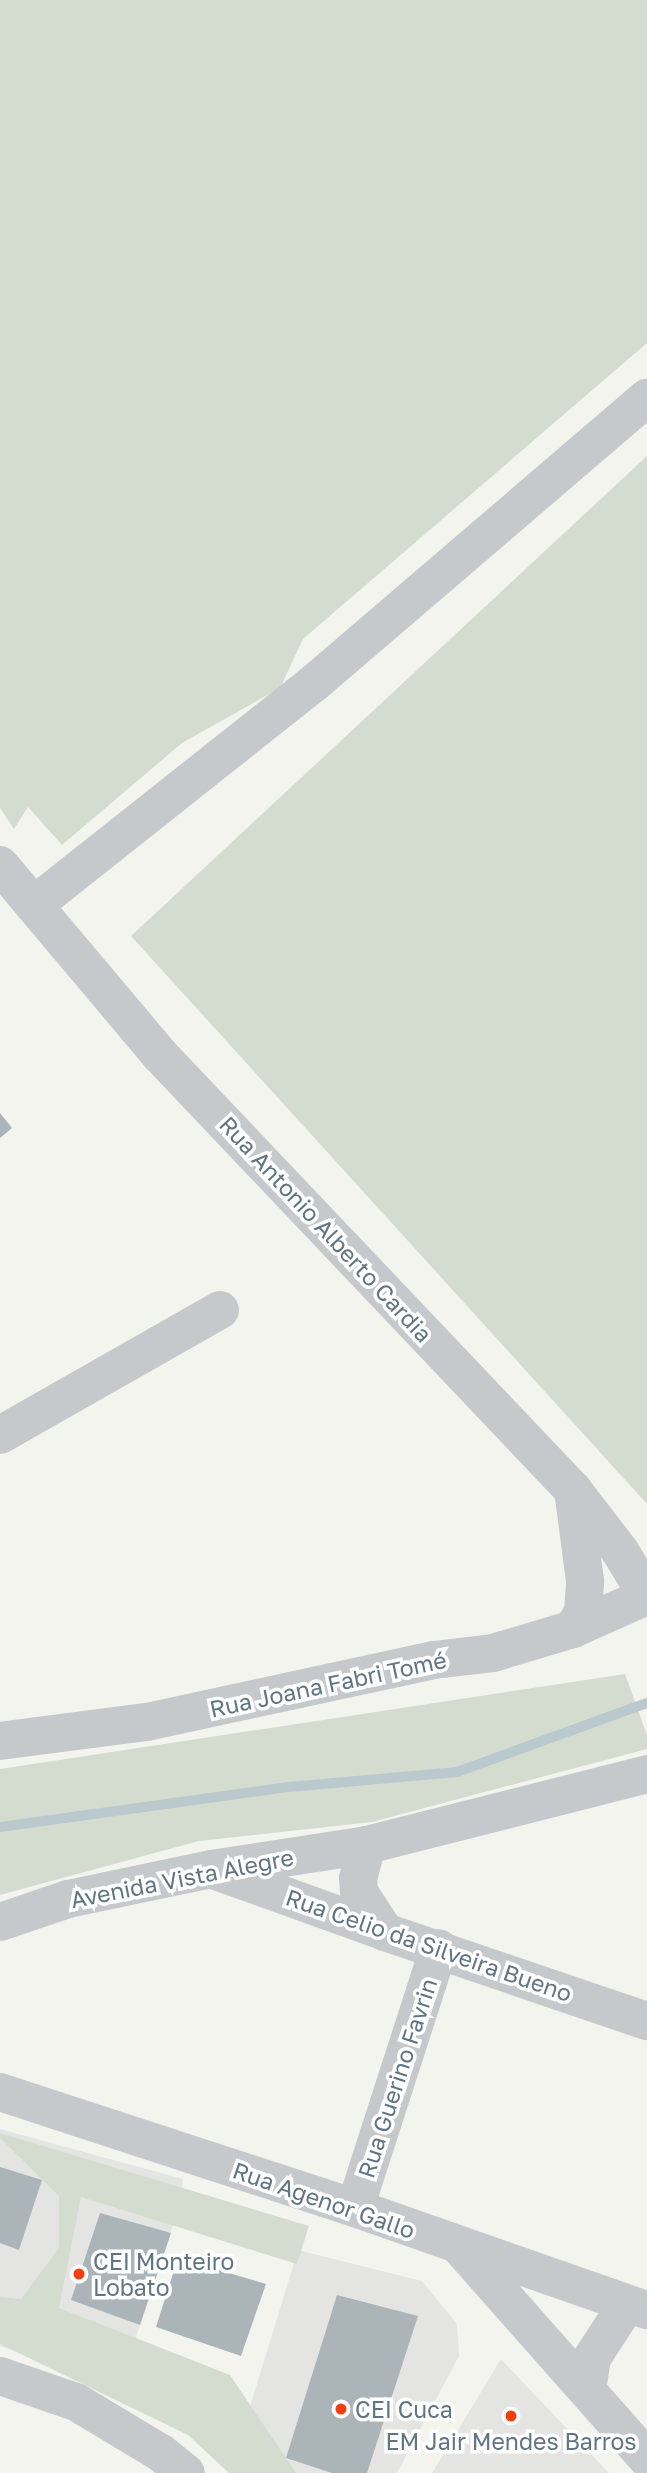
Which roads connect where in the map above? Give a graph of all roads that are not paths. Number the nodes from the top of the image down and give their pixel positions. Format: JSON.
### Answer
{"nodes":[{"id":1,"x":647,"y":398,"type":"edge"},
{"id":2,"x":0,"y":865,"type":"edge"},
{"id":3,"x":34,"y":905,"type":"junction"},
{"id":4,"x":220,"y":1310,"type":"dead end"},
{"id":5,"x":0,"y":1435,"type":"edge"},
{"id":6,"x":573,"y":1490,"type":"junction"},
{"id":7,"x":647,"y":1596,"type":"edge"},
{"id":8,"x":573,"y":1629,"type":"junction"},
{"id":9,"x":0,"y":1741,"type":"edge"},
{"id":10,"x":647,"y":1774,"type":"edge"},
{"id":11,"x":367,"y":1845,"type":"junction"},
{"id":12,"x":211,"y":1869,"type":"junction"},
{"id":13,"x":0,"y":1922,"type":"edge"},
{"id":14,"x":385,"y":1932,"type":"junction"},
{"id":15,"x":439,"y":1948,"type":"junction"},
{"id":16,"x":647,"y":2021,"type":"edge"},
{"id":17,"x":0,"y":2092,"type":"edge"},
{"id":18,"x":355,"y":2208,"type":"junction"},
{"id":19,"x":459,"y":2246,"type":"junction"},
{"id":20,"x":637,"y":2307,"type":"edge"},
{"id":21,"x":0,"y":2376,"type":"edge"},
{"id":22,"x":587,"y":2390,"type":"junction"},
{"id":23,"x":647,"y":2458,"type":"edge"},
{"id":24,"x":186,"y":2473,"type":"edge"}],
"edges":[{"from":1,"to":3,"type":"street"},
{"from":2,"to":3,"type":"street","name":"Rua Antonio Alberto Cardia"},
{"from":3,"to":6,"type":"street","name":"Rua Antonio Alberto Cardia"},
{"from":4,"to":5,"type":"street"},
{"from":6,"to":7,"type":"street","name":"Rua Antonio Alberto Cardia"},
{"from":6,"to":8,"type":"street"},
{"from":7,"to":8,"type":"street","name":"Rua Joana Fabri Tomé"},
{"from":8,"to":9,"type":"street","name":"Rua Joana Fabri Tomé"},
{"from":10,"to":11,"type":"street","name":"Avenida Vista Alegre"},
{"from":11,"to":12,"type":"street","name":"Avenida Vista Alegre"},
{"from":11,"to":14,"type":"street"},
{"from":12,"to":13,"type":"street","name":"Avenida Vista Alegre"},
{"from":12,"to":14,"type":"street","name":"Rua Celio da Silveira Bueno"},
{"from":14,"to":15,"type":"street","name":"Rua Celio da Silveira Bueno"},
{"from":15,"to":16,"type":"street","name":"Rua Celio da Silveira Bueno"},
{"from":15,"to":18,"type":"street","name":"Rua Guerino Favrin"},
{"from":17,"to":18,"type":"street","name":"Rua Agenor Gallo"},
{"from":18,"to":19,"type":"street","name":"Rua Agenor Gallo"},
{"from":19,"to":20,"type":"street","name":"Rua Agenor Gallo"},
{"from":19,"to":22,"type":"street"},
{"from":20,"to":22,"type":"street"},
{"from":21,"to":24,"type":"street"},
{"from":22,"to":23,"type":"street"}]}
